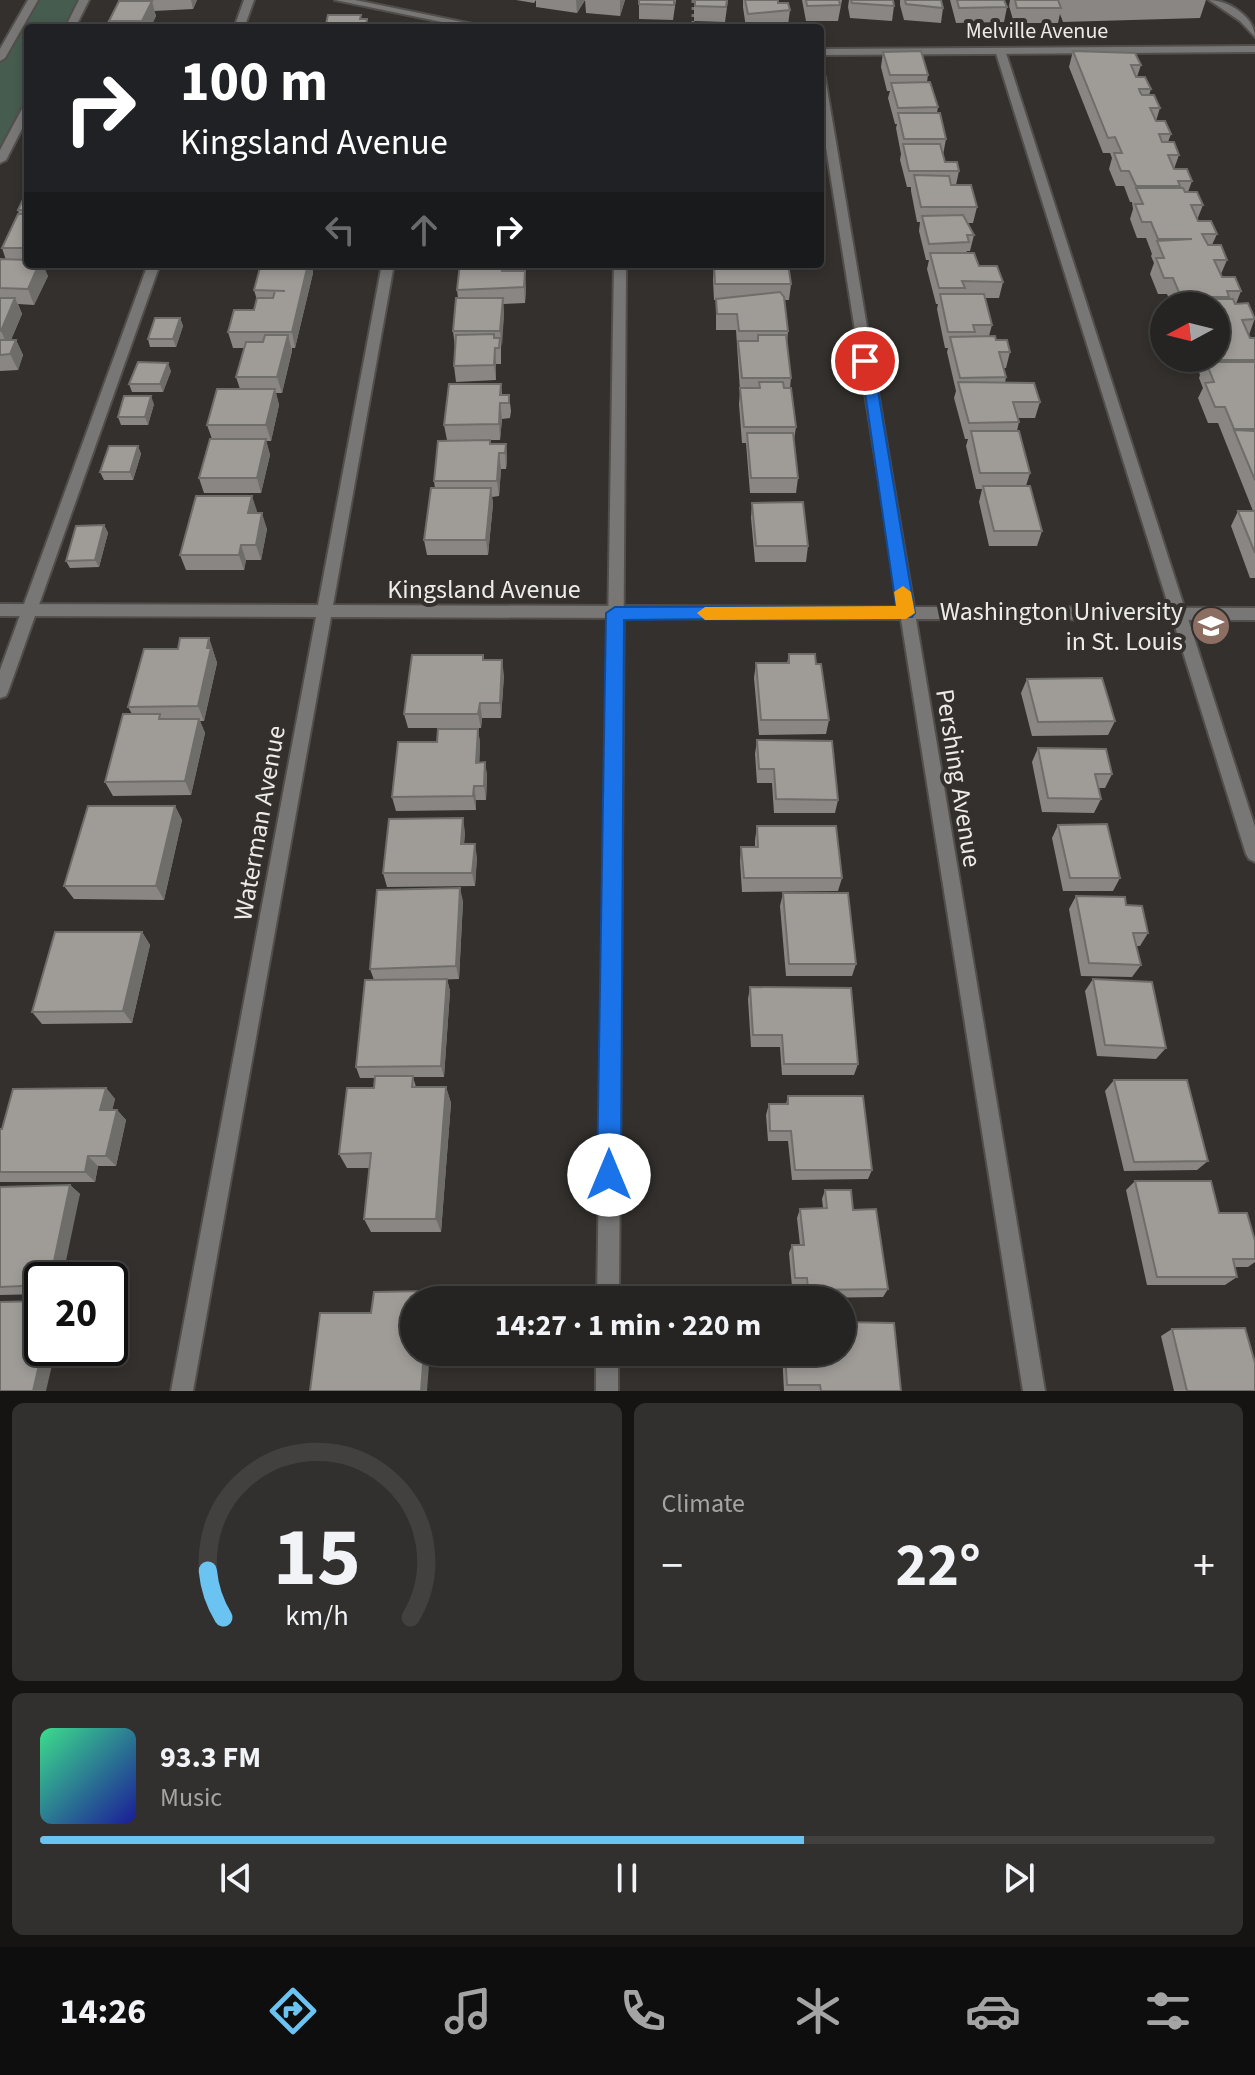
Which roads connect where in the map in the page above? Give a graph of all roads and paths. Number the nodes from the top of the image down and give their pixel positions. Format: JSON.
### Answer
{"nodes":[{"id":1,"x":33,"y":0,"type":"edge"},
{"id":2,"x":84,"y":0,"type":"edge"},
{"id":3,"x":249,"y":0,"type":"edge"},
{"id":4,"x":340,"y":0,"type":"edge"},
{"id":5,"x":693,"y":0,"type":"edge"},
{"id":6,"x":1214,"y":0,"type":"edge"},
{"id":7,"x":432,"y":23,"type":"edge"},
{"id":8,"x":72,"y":24,"type":"edge"},
{"id":9,"x":240,"y":24,"type":"edge"},
{"id":10,"x":693,"y":24,"type":"edge"},
{"id":11,"x":1255,"y":34,"type":"edge"},
{"id":12,"x":1255,"y":49,"type":"edge"},
{"id":13,"x":1000,"y":50,"type":"junction"},
{"id":14,"x":824,"y":52,"type":"edge"},
{"id":15,"x":0,"y":58,"type":"edge"},
{"id":16,"x":824,"y":102,"type":"edge"},
{"id":17,"x":24,"y":115,"type":"edge"},
{"id":18,"x":0,"y":160,"type":"edge"},
{"id":19,"x":153,"y":268,"type":"edge"},
{"id":20,"x":387,"y":268,"type":"edge"},
{"id":21,"x":620,"y":268,"type":"edge"},
{"id":22,"x":0,"y":610,"type":"edge"},
{"id":23,"x":30,"y":611,"type":"junction"},
{"id":24,"x":323,"y":613,"type":"junction"},
{"id":25,"x":615,"y":613,"type":"junction"},
{"id":26,"x":906,"y":613,"type":"junction"},
{"id":27,"x":1179,"y":613,"type":"junction"},
{"id":28,"x":1255,"y":614,"type":"edge"},
{"id":29,"x":0,"y":692,"type":"edge"},
{"id":30,"x":1255,"y":854,"type":"edge"},
{"id":31,"x":608,"y":1286,"type":"edge"},
{"id":32,"x":607,"y":1366,"type":"edge"},
{"id":33,"x":182,"y":1391,"type":"edge"},
{"id":34,"x":607,"y":1391,"type":"edge"},
{"id":35,"x":1034,"y":1391,"type":"edge"}],
"edges":[{"from":1,"to":15,"type":"street"},
{"from":2,"to":8,"type":"street"},
{"from":3,"to":9,"type":"street"},
{"from":4,"to":7,"type":"street"},
{"from":5,"to":10,"type":"path"},
{"from":6,"to":11,"type":"street"},
{"from":12,"to":13,"type":"street","name":"Melville Avenue"},
{"from":13,"to":14,"type":"street","name":"Melville Avenue"},
{"from":13,"to":27,"type":"street"},
{"from":16,"to":26,"type":"street","name":"Pershing Avenue"},
{"from":17,"to":18,"type":"street"},
{"from":19,"to":23,"type":"street"},
{"from":20,"to":24,"type":"street","name":"Waterman Avenue"},
{"from":21,"to":25,"type":"street"},
{"from":22,"to":23,"type":"street","name":"Kingsland Avenue"},
{"from":23,"to":24,"type":"street","name":"Kingsland Avenue"},
{"from":23,"to":29,"type":"street"},
{"from":24,"to":25,"type":"street","name":"Kingsland Avenue"},
{"from":24,"to":33,"type":"street","name":"Waterman Avenue"},
{"from":25,"to":26,"type":"street","name":"Kingsland Avenue"},
{"from":25,"to":31,"type":"street"},
{"from":26,"to":27,"type":"street","name":"Kingsland Avenue"},
{"from":26,"to":35,"type":"street","name":"Pershing Avenue"},
{"from":27,"to":28,"type":"street","name":"Kingsland Avenue"},
{"from":27,"to":30,"type":"street"},
{"from":32,"to":34,"type":"street"}]}
